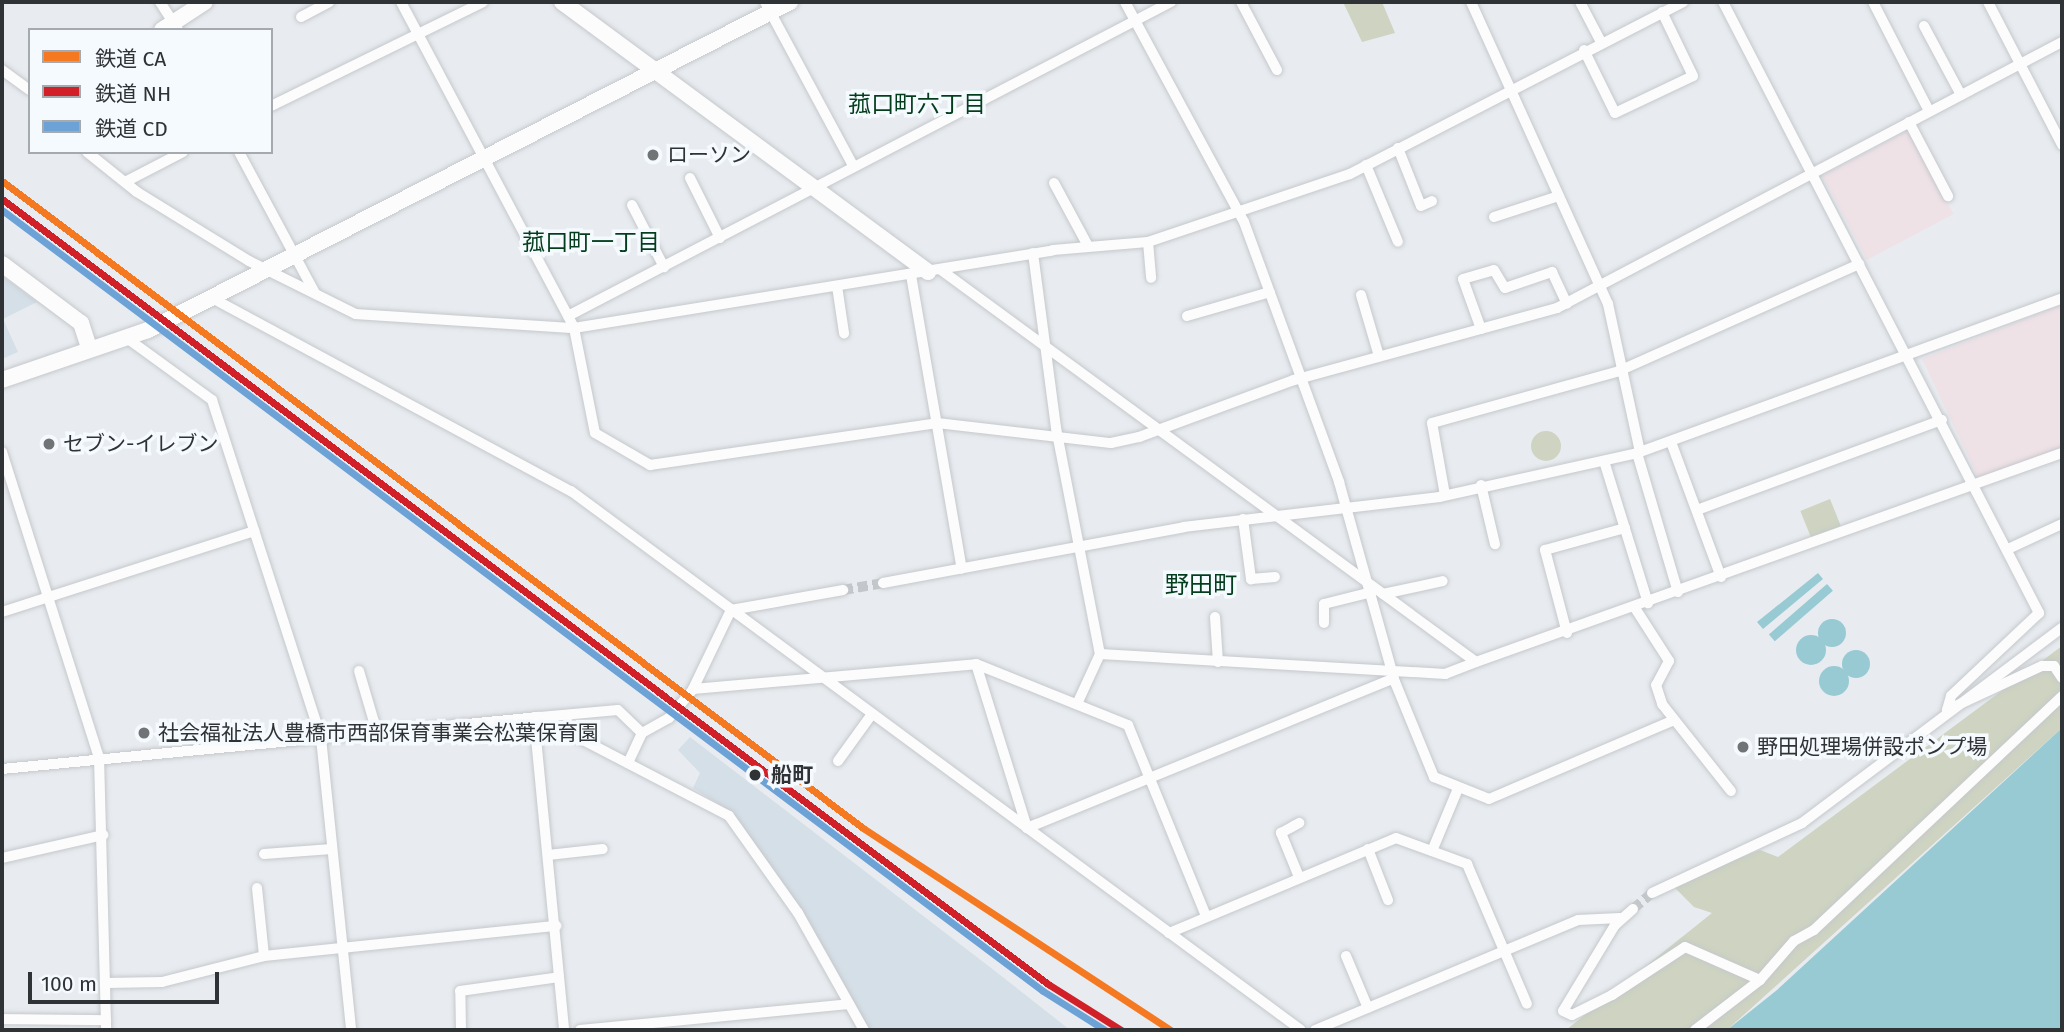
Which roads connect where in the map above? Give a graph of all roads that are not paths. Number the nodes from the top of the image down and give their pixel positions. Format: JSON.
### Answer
{"nodes":[{"id":1,"x":160,"y":2,"type":"edge"},
{"id":2,"x":205,"y":2,"type":"edge"},
{"id":3,"x":329,"y":2,"type":"edge"},
{"id":4,"x":401,"y":2,"type":"edge"},
{"id":5,"x":483,"y":2,"type":"edge"},
{"id":6,"x":562,"y":2,"type":"edge"},
{"id":7,"x":790,"y":2,"type":"edge"},
{"id":8,"x":1125,"y":2,"type":"edge"},
{"id":9,"x":1171,"y":2,"type":"edge"},
{"id":10,"x":1241,"y":2,"type":"edge"},
{"id":11,"x":1471,"y":2,"type":"edge"},
{"id":12,"x":1580,"y":2,"type":"edge"},
{"id":13,"x":1683,"y":2,"type":"edge"},
{"id":14,"x":1723,"y":2,"type":"edge"},
{"id":15,"x":1873,"y":2,"type":"edge"},
{"id":16,"x":1988,"y":2,"type":"edge"},
{"id":17,"x":768,"y":7,"type":"edge"},
{"id":18,"x":1662,"y":12,"type":"junction"},
{"id":19,"x":301,"y":17,"type":"dead end"},
{"id":20,"x":1135,"y":20,"type":"junction"},
{"id":21,"x":1924,"y":26,"type":"dead end"},
{"id":22,"x":171,"y":27,"type":"edge"},
{"id":23,"x":418,"y":30,"type":"junction"},
{"id":24,"x":1601,"y":42,"type":"junction"},
{"id":25,"x":2062,"y":42,"type":"edge"},
{"id":26,"x":1584,"y":50,"type":"junction"},
{"id":27,"x":2020,"y":64,"type":"junction"},
{"id":28,"x":2,"y":70,"type":"edge"},
{"id":29,"x":1278,"y":70,"type":"dead end"},
{"id":30,"x":657,"y":71,"type":"junction"},
{"id":31,"x":1510,"y":88,"type":"junction"},
{"id":32,"x":28,"y":89,"type":"edge"},
{"id":33,"x":1961,"y":95,"type":"junction"},
{"id":34,"x":273,"y":105,"type":"edge"},
{"id":35,"x":1929,"y":111,"type":"junction"},
{"id":36,"x":1909,"y":122,"type":"junction"},
{"id":37,"x":2062,"y":145,"type":"edge"},
{"id":38,"x":1398,"y":148,"type":"junction"},
{"id":39,"x":90,"y":154,"type":"edge"},
{"id":40,"x":179,"y":154,"type":"edge"},
{"id":41,"x":240,"y":154,"type":"edge"},
{"id":42,"x":483,"y":155,"type":"junction"},
{"id":43,"x":1366,"y":165,"type":"junction"},
{"id":44,"x":854,"y":167,"type":"junction"},
{"id":45,"x":1810,"y":174,"type":"junction"},
{"id":46,"x":690,"y":178,"type":"dead end"},
{"id":47,"x":127,"y":181,"type":"junction"},
{"id":48,"x":1054,"y":183,"type":"dead end"},
{"id":49,"x":816,"y":189,"type":"junction"},
{"id":50,"x":1559,"y":195,"type":"junction"},
{"id":51,"x":1948,"y":196,"type":"dead end"},
{"id":52,"x":1432,"y":201,"type":"dead end"},
{"id":53,"x":632,"y":205,"type":"dead end"},
{"id":54,"x":1239,"y":212,"type":"junction"},
{"id":55,"x":1494,"y":217,"type":"dead end"},
{"id":56,"x":720,"y":238,"type":"junction"},
{"id":57,"x":1148,"y":242,"type":"junction"},
{"id":58,"x":1398,"y":242,"type":"dead end"},
{"id":59,"x":1088,"y":246,"type":"junction"},
{"id":60,"x":1033,"y":253,"type":"junction"},
{"id":61,"x":295,"y":254,"type":"junction"},
{"id":62,"x":2,"y":264,"type":"edge"},
{"id":63,"x":1859,"y":264,"type":"junction"},
{"id":64,"x":663,"y":267,"type":"junction"},
{"id":65,"x":267,"y":269,"type":"junction"},
{"id":66,"x":935,"y":271,"type":"junction"},
{"id":67,"x":911,"y":275,"type":"junction"},
{"id":68,"x":1151,"y":278,"type":"dead end"},
{"id":69,"x":1599,"y":284,"type":"junction"},
{"id":70,"x":837,"y":286,"type":"junction"},
{"id":71,"x":1270,"y":292,"type":"junction"},
{"id":72,"x":315,"y":293,"type":"junction"},
{"id":73,"x":1361,"y":295,"type":"dead end"},
{"id":74,"x":212,"y":298,"type":"junction"},
{"id":75,"x":2062,"y":298,"type":"edge"},
{"id":76,"x":1567,"y":304,"type":"junction"},
{"id":77,"x":568,"y":316,"type":"junction"},
{"id":78,"x":1187,"y":316,"type":"dead end"},
{"id":79,"x":574,"y":328,"type":"junction"},
{"id":80,"x":1481,"y":329,"type":"junction"},
{"id":81,"x":844,"y":333,"type":"dead end"},
{"id":82,"x":128,"y":339,"type":"junction"},
{"id":83,"x":1043,"y":345,"type":"junction"},
{"id":84,"x":89,"y":346,"type":"junction"},
{"id":85,"x":1380,"y":356,"type":"junction"},
{"id":86,"x":1907,"y":356,"type":"junction"},
{"id":87,"x":1619,"y":371,"type":"junction"},
{"id":88,"x":1301,"y":378,"type":"junction"},
{"id":89,"x":2,"y":380,"type":"edge"},
{"id":90,"x":1942,"y":420,"type":"junction"},
{"id":91,"x":937,"y":423,"type":"junction"},
{"id":92,"x":1160,"y":429,"type":"junction"},
{"id":93,"x":1059,"y":439,"type":"junction"},
{"id":94,"x":1671,"y":442,"type":"junction"},
{"id":95,"x":2,"y":452,"type":"edge"},
{"id":96,"x":1639,"y":453,"type":"junction"},
{"id":97,"x":2062,"y":453,"type":"edge"},
{"id":98,"x":1604,"y":461,"type":"junction"},
{"id":99,"x":1481,"y":485,"type":"junction"},
{"id":100,"x":1975,"y":485,"type":"junction"},
{"id":101,"x":1445,"y":495,"type":"junction"},
{"id":102,"x":1348,"y":507,"type":"junction"},
{"id":103,"x":1696,"y":510,"type":"junction"},
{"id":104,"x":1275,"y":515,"type":"junction"},
{"id":105,"x":1243,"y":519,"type":"junction"},
{"id":106,"x":2062,"y":524,"type":"edge"},
{"id":107,"x":1625,"y":528,"type":"junction"},
{"id":108,"x":254,"y":531,"type":"junction"},
{"id":109,"x":1495,"y":544,"type":"dead end"},
{"id":110,"x":1078,"y":548,"type":"junction"},
{"id":111,"x":2008,"y":549,"type":"junction"},
{"id":112,"x":962,"y":569,"type":"junction"},
{"id":113,"x":1275,"y":577,"type":"dead end"},
{"id":114,"x":1721,"y":577,"type":"junction"},
{"id":115,"x":1443,"y":581,"type":"dead end"},
{"id":116,"x":883,"y":583,"type":"tunnel mouth"},
{"id":117,"x":843,"y":590,"type":"tunnel mouth"},
{"id":118,"x":1374,"y":590,"type":"junction"},
{"id":119,"x":1678,"y":592,"type":"junction"},
{"id":120,"x":48,"y":597,"type":"junction"},
{"id":121,"x":1648,"y":603,"type":"junction"},
{"id":122,"x":1635,"y":608,"type":"junction"},
{"id":123,"x":731,"y":610,"type":"junction"},
{"id":124,"x":2,"y":611,"type":"edge"},
{"id":125,"x":1215,"y":617,"type":"dead end"},
{"id":126,"x":1324,"y":623,"type":"dead end"},
{"id":127,"x":2062,"y":628,"type":"edge"},
{"id":128,"x":1567,"y":633,"type":"junction"},
{"id":129,"x":1100,"y":654,"type":"junction"},
{"id":130,"x":1218,"y":662,"type":"junction"},
{"id":131,"x":1476,"y":662,"type":"junction"},
{"id":132,"x":976,"y":664,"type":"junction"},
{"id":133,"x":359,"y":671,"type":"dead end"},
{"id":134,"x":1393,"y":675,"type":"junction"},
{"id":135,"x":2062,"y":678,"type":"edge"},
{"id":136,"x":827,"y":680,"type":"junction"},
{"id":137,"x":693,"y":689,"type":"junction"},
{"id":138,"x":2062,"y":696,"type":"edge"},
{"id":139,"x":1077,"y":704,"type":"junction"},
{"id":140,"x":1947,"y":710,"type":"junction"},
{"id":141,"x":872,"y":714,"type":"junction"},
{"id":142,"x":536,"y":717,"type":"junction"},
{"id":143,"x":1674,"y":720,"type":"junction"},
{"id":144,"x":377,"y":732,"type":"junction"},
{"id":145,"x":642,"y":733,"type":"junction"},
{"id":146,"x":321,"y":738,"type":"junction"},
{"id":147,"x":99,"y":757,"type":"junction"},
{"id":148,"x":838,"y":761,"type":"dead end"},
{"id":149,"x":628,"y":763,"type":"junction"},
{"id":150,"x":2,"y":769,"type":"edge"},
{"id":151,"x":1149,"y":778,"type":"junction"},
{"id":152,"x":1457,"y":791,"type":"junction"},
{"id":153,"x":1731,"y":792,"type":"dead end"},
{"id":154,"x":1299,"y":823,"type":"dead end"},
{"id":155,"x":1027,"y":828,"type":"junction"},
{"id":156,"x":103,"y":835,"type":"junction"},
{"id":157,"x":332,"y":849,"type":"junction"},
{"id":158,"x":603,"y":849,"type":"dead end"},
{"id":159,"x":1368,"y":849,"type":"junction"},
{"id":160,"x":1432,"y":851,"type":"junction"},
{"id":161,"x":264,"y":853,"type":"dead end"},
{"id":162,"x":548,"y":855,"type":"junction"},
{"id":163,"x":2,"y":858,"type":"edge"},
{"id":164,"x":1299,"y":877,"type":"junction"},
{"id":165,"x":257,"y":888,"type":"dead end"},
{"id":166,"x":1652,"y":893,"type":"tunnel mouth"},
{"id":167,"x":1388,"y":900,"type":"dead end"},
{"id":168,"x":1633,"y":909,"type":"tunnel mouth"},
{"id":169,"x":1206,"y":916,"type":"junction"},
{"id":170,"x":1620,"y":918,"type":"junction"},
{"id":171,"x":556,"y":926,"type":"junction"},
{"id":172,"x":1169,"y":933,"type":"junction"},
{"id":173,"x":342,"y":947,"type":"junction"},
{"id":174,"x":1505,"y":950,"type":"junction"},
{"id":175,"x":264,"y":956,"type":"junction"},
{"id":176,"x":1346,"y":956,"type":"dead end"},
{"id":177,"x":559,"y":976,"type":"junction"},
{"id":178,"x":1760,"y":980,"type":"junction"},
{"id":179,"x":107,"y":983,"type":"junction"},
{"id":180,"x":849,"y":1004,"type":"junction"},
{"id":181,"x":1527,"y":1004,"type":"dead end"},
{"id":182,"x":1368,"y":1008,"type":"junction"},
{"id":183,"x":725,"y":1017,"type":"junction"},
{"id":184,"x":2,"y":1019,"type":"edge"},
{"id":185,"x":18,"y":1025,"type":"edge"},
{"id":186,"x":106,"y":1025,"type":"edge"},
{"id":187,"x":670,"y":1026,"type":"edge"},
{"id":188,"x":646,"y":1027,"type":"edge"},
{"id":189,"x":351,"y":1030,"type":"edge"},
{"id":190,"x":461,"y":1030,"type":"edge"},
{"id":191,"x":564,"y":1030,"type":"edge"},
{"id":192,"x":580,"y":1030,"type":"edge"},
{"id":193,"x":726,"y":1030,"type":"edge"},
{"id":194,"x":864,"y":1030,"type":"edge"},
{"id":195,"x":1301,"y":1030,"type":"edge"},
{"id":196,"x":1315,"y":1030,"type":"edge"},
{"id":197,"x":1695,"y":1030,"type":"edge"}],
"edges":[{"from":1,"to":22,"type":"street"},
{"from":2,"to":22,"type":"street"},
{"from":3,"to":19,"type":"street"},
{"from":4,"to":23,"type":"street"},
{"from":5,"to":23,"type":"street"},
{"from":6,"to":30,"type":"street"},
{"from":7,"to":17,"type":"street"},
{"from":8,"to":20,"type":"street"},
{"from":9,"to":20,"type":"street"},
{"from":10,"to":29,"type":"street"},
{"from":11,"to":31,"type":"street"},
{"from":12,"to":24,"type":"street"},
{"from":13,"to":18,"type":"street"},
{"from":14,"to":45,"type":"street"},
{"from":15,"to":35,"type":"street"},
{"from":16,"to":27,"type":"street"},
{"from":17,"to":30,"type":"street"},
{"from":17,"to":44,"type":"street"},
{"from":18,"to":24,"type":"street"},
{"from":18,"to":26,"type":"street"},
{"from":20,"to":44,"type":"street"},
{"from":20,"to":54,"type":"street"},
{"from":21,"to":33,"type":"street"},
{"from":23,"to":34,"type":"street"},
{"from":23,"to":42,"type":"street"},
{"from":24,"to":26,"type":"street"},
{"from":25,"to":27,"type":"street"},
{"from":26,"to":31,"type":"street"},
{"from":27,"to":33,"type":"street"},
{"from":27,"to":37,"type":"street"},
{"from":28,"to":32,"type":"street"},
{"from":30,"to":42,"type":"street"},
{"from":30,"to":49,"type":"street"},
{"from":31,"to":38,"type":"street"},
{"from":31,"to":50,"type":"street"},
{"from":33,"to":35,"type":"street"},
{"from":35,"to":36,"type":"street"},
{"from":36,"to":45,"type":"street"},
{"from":36,"to":51,"type":"street"},
{"from":38,"to":43,"type":"street"},
{"from":38,"to":52,"type":"street"},
{"from":39,"to":47,"type":"street"},
{"from":40,"to":47,"type":"street"},
{"from":41,"to":61,"type":"street"},
{"from":42,"to":61,"type":"street"},
{"from":42,"to":77,"type":"street"},
{"from":43,"to":54,"type":"street"},
{"from":43,"to":58,"type":"street"},
{"from":44,"to":49,"type":"street"},
{"from":45,"to":63,"type":"street"},
{"from":45,"to":69,"type":"street"},
{"from":46,"to":56,"type":"street"},
{"from":47,"to":65,"type":"street"},
{"from":48,"to":59,"type":"street"},
{"from":49,"to":56,"type":"street"},
{"from":49,"to":66,"type":"street"},
{"from":50,"to":55,"type":"street"},
{"from":50,"to":69,"type":"street"},
{"from":53,"to":64,"type":"street"},
{"from":54,"to":57,"type":"street"},
{"from":54,"to":71,"type":"street"},
{"from":56,"to":64,"type":"street"},
{"from":57,"to":59,"type":"street"},
{"from":57,"to":68,"type":"street"},
{"from":59,"to":60,"type":"street"},
{"from":60,"to":66,"type":"street"},
{"from":60,"to":83,"type":"street"},
{"from":61,"to":65,"type":"street"},
{"from":61,"to":72,"type":"street"},
{"from":62,"to":84,"type":"street"},
{"from":63,"to":86,"type":"street"},
{"from":63,"to":87,"type":"street"},
{"from":64,"to":77,"type":"street"},
{"from":65,"to":72,"type":"street"},
{"from":65,"to":74,"type":"street"},
{"from":66,"to":67,"type":"street"},
{"from":66,"to":83,"type":"street"},
{"from":67,"to":70,"type":"street"},
{"from":67,"to":91,"type":"street"},
{"from":69,"to":76,"type":"street"},
{"from":69,"to":87,"type":"street"},
{"from":70,"to":79,"type":"street"},
{"from":70,"to":81,"type":"street"},
{"from":71,"to":78,"type":"street"},
{"from":71,"to":88,"type":"street"},
{"from":72,"to":79,"type":"street"},
{"from":73,"to":85,"type":"street"},
{"from":74,"to":82,"type":"street"},
{"from":74,"to":123,"type":"street"},
{"from":75,"to":86,"type":"street"},
{"from":76,"to":80,"type":"street"},
{"from":76,"to":80,"type":"street"},
{"from":77,"to":79,"type":"street"},
{"from":79,"to":91,"type":"street"},
{"from":80,"to":85,"type":"street"},
{"from":82,"to":84,"type":"street"},
{"from":82,"to":108,"type":"street"},
{"from":83,"to":92,"type":"street"},
{"from":83,"to":93,"type":"street"},
{"from":84,"to":89,"type":"street"},
{"from":85,"to":88,"type":"street"},
{"from":86,"to":90,"type":"street"},
{"from":86,"to":94,"type":"street"},
{"from":87,"to":96,"type":"street"},
{"from":87,"to":101,"type":"street"},
{"from":88,"to":92,"type":"street"},
{"from":88,"to":102,"type":"street"},
{"from":90,"to":100,"type":"street"},
{"from":90,"to":103,"type":"street"},
{"from":91,"to":93,"type":"street"},
{"from":91,"to":112,"type":"street"},
{"from":92,"to":93,"type":"street"},
{"from":92,"to":104,"type":"street"},
{"from":93,"to":110,"type":"street"},
{"from":94,"to":96,"type":"street"},
{"from":94,"to":103,"type":"street"},
{"from":95,"to":120,"type":"street"},
{"from":96,"to":98,"type":"street"},
{"from":96,"to":119,"type":"street"},
{"from":97,"to":100,"type":"street"},
{"from":98,"to":99,"type":"street"},
{"from":98,"to":107,"type":"street"},
{"from":99,"to":101,"type":"street"},
{"from":99,"to":109,"type":"street"},
{"from":100,"to":111,"type":"street"},
{"from":100,"to":114,"type":"street"},
{"from":101,"to":102,"type":"street"},
{"from":102,"to":104,"type":"street"},
{"from":102,"to":118,"type":"street"},
{"from":103,"to":114,"type":"street"},
{"from":104,"to":105,"type":"street"},
{"from":104,"to":118,"type":"street"},
{"from":105,"to":110,"type":"street"},
{"from":105,"to":113,"type":"street"},
{"from":106,"to":111,"type":"street"},
{"from":107,"to":121,"type":"street"},
{"from":107,"to":128,"type":"street"},
{"from":108,"to":120,"type":"street"},
{"from":108,"to":146,"type":"street"},
{"from":110,"to":112,"type":"street"},
{"from":110,"to":129,"type":"street"},
{"from":111,"to":140,"type":"street"},
{"from":112,"to":116,"type":"street"},
{"from":114,"to":119,"type":"street"},
{"from":115,"to":118,"type":"street"},
{"from":117,"to":123,"type":"street"},
{"from":118,"to":126,"type":"street"},
{"from":118,"to":131,"type":"street"},
{"from":118,"to":134,"type":"street"},
{"from":119,"to":121,"type":"street"},
{"from":120,"to":124,"type":"street"},
{"from":120,"to":147,"type":"street"},
{"from":121,"to":122,"type":"street"},
{"from":122,"to":128,"type":"street"},
{"from":122,"to":143,"type":"street"},
{"from":123,"to":136,"type":"street"},
{"from":123,"to":137,"type":"street"},
{"from":125,"to":130,"type":"street"},
{"from":127,"to":140,"type":"street"},
{"from":128,"to":131,"type":"street"},
{"from":129,"to":130,"type":"street"},
{"from":129,"to":139,"type":"street"},
{"from":130,"to":134,"type":"street"},
{"from":131,"to":134,"type":"street"},
{"from":132,"to":136,"type":"street"},
{"from":132,"to":139,"type":"street"},
{"from":132,"to":155,"type":"street"},
{"from":133,"to":144,"type":"street"},
{"from":134,"to":151,"type":"street"},
{"from":134,"to":152,"type":"street"},
{"from":135,"to":140,"type":"street"},
{"from":136,"to":137,"type":"street"},
{"from":136,"to":141,"type":"street"},
{"from":137,"to":145,"type":"street"},
{"from":138,"to":178,"type":"street"},
{"from":139,"to":151,"type":"street"},
{"from":140,"to":166,"type":"street"},
{"from":141,"to":148,"type":"street"},
{"from":141,"to":155,"type":"street"},
{"from":142,"to":144,"type":"street"},
{"from":142,"to":145,"type":"street"},
{"from":142,"to":149,"type":"street"},
{"from":142,"to":162,"type":"street"},
{"from":143,"to":152,"type":"street"},
{"from":143,"to":153,"type":"street"},
{"from":144,"to":146,"type":"street"},
{"from":145,"to":149,"type":"street"},
{"from":146,"to":147,"type":"street"},
{"from":146,"to":157,"type":"street"},
{"from":147,"to":150,"type":"street"},
{"from":147,"to":156,"type":"street"},
{"from":149,"to":180,"type":"street"},
{"from":151,"to":155,"type":"street"},
{"from":151,"to":169,"type":"street"},
{"from":152,"to":160,"type":"street"},
{"from":154,"to":164,"type":"street"},
{"from":155,"to":172,"type":"street"},
{"from":156,"to":163,"type":"street"},
{"from":156,"to":179,"type":"street"},
{"from":157,"to":161,"type":"street"},
{"from":157,"to":173,"type":"street"},
{"from":158,"to":162,"type":"street"},
{"from":159,"to":160,"type":"street"},
{"from":159,"to":164,"type":"street"},
{"from":159,"to":167,"type":"street"},
{"from":160,"to":174,"type":"street"},
{"from":162,"to":171,"type":"street"},
{"from":164,"to":169,"type":"street"},
{"from":165,"to":175,"type":"street"},
{"from":168,"to":170,"type":"street"},
{"from":169,"to":172,"type":"street"},
{"from":170,"to":174,"type":"street"},
{"from":170,"to":178,"type":"street"},
{"from":171,"to":173,"type":"street"},
{"from":171,"to":177,"type":"street"},
{"from":172,"to":195,"type":"street"},
{"from":173,"to":175,"type":"street"},
{"from":173,"to":189,"type":"street"},
{"from":174,"to":181,"type":"street"},
{"from":174,"to":182,"type":"street"},
{"from":175,"to":179,"type":"street"},
{"from":176,"to":182,"type":"street"},
{"from":177,"to":190,"type":"street"},
{"from":177,"to":191,"type":"street"},
{"from":178,"to":197,"type":"street"},
{"from":179,"to":186,"type":"street"},
{"from":180,"to":183,"type":"street"},
{"from":180,"to":194,"type":"street"},
{"from":182,"to":196,"type":"street"},
{"from":183,"to":187,"type":"street"},
{"from":183,"to":193,"type":"street"},
{"from":184,"to":185,"type":"street"},
{"from":185,"to":186,"type":"street"},
{"from":187,"to":188,"type":"street"},
{"from":188,"to":192,"type":"street"}]}
